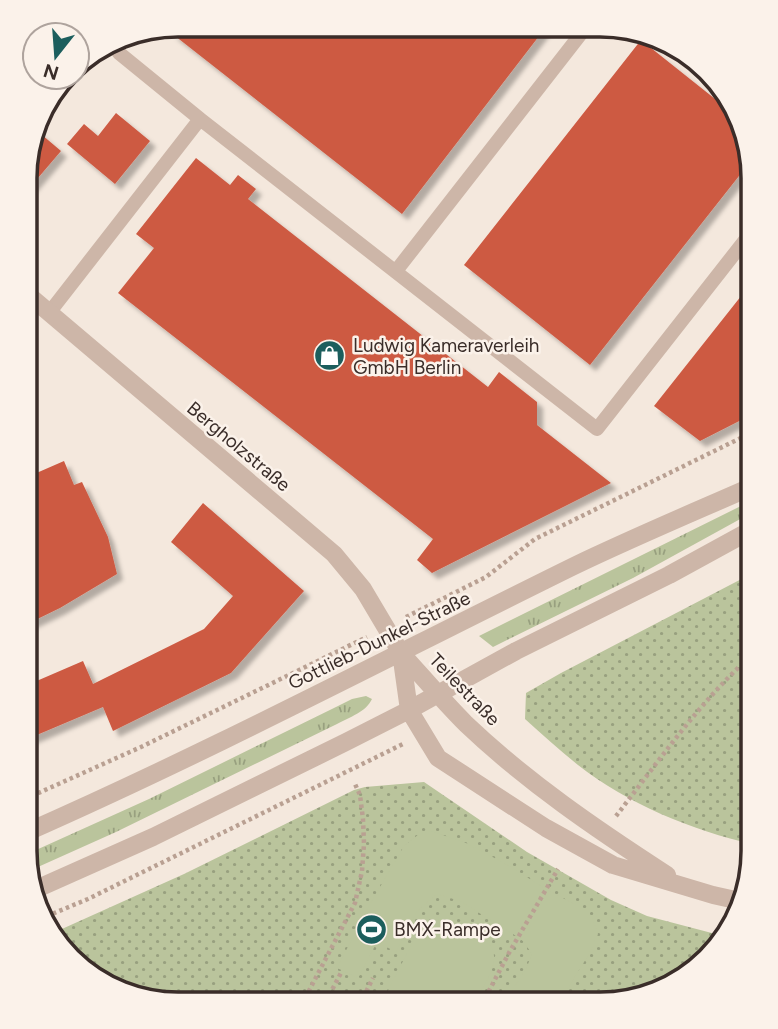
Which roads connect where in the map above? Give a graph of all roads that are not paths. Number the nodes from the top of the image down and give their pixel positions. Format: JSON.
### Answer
{"nodes":[{"id":1,"x":578,"y":37,"type":"edge"},
{"id":2,"x":117,"y":50,"type":"edge"},
{"id":3,"x":200,"y":119,"type":"junction"},
{"id":4,"x":741,"y":246,"type":"edge"},
{"id":5,"x":396,"y":271,"type":"junction"},
{"id":6,"x":37,"y":303,"type":"edge"},
{"id":7,"x":49,"y":313,"type":"junction"},
{"id":8,"x":741,"y":491,"type":"edge"},
{"id":9,"x":741,"y":536,"type":"edge"},
{"id":10,"x":401,"y":653,"type":"junction"},
{"id":11,"x":439,"y":694,"type":"junction"},
{"id":12,"x":409,"y":710,"type":"junction"},
{"id":13,"x":37,"y":827,"type":"edge"},
{"id":14,"x":681,"y":885,"type":"junction"},
{"id":15,"x":41,"y":887,"type":"edge"},
{"id":16,"x":733,"y":899,"type":"edge"}],
"edges":[{"from":1,"to":5,"type":"lane"},
{"from":2,"to":3,"type":"lane"},
{"from":3,"to":5,"type":"lane"},
{"from":3,"to":7,"type":"lane"},
{"from":4,"to":5,"type":"lane"},
{"from":6,"to":7,"type":"street","name":"Bergholzstraße"},
{"from":7,"to":10,"type":"street","name":"Bergholzstraße"},
{"from":8,"to":10,"type":"street","name":"Gottlieb-Dunkel-Straße"},
{"from":9,"to":11,"type":"street"},
{"from":10,"to":11,"type":"street","name":"Teilestraße"},
{"from":10,"to":12,"type":"street","name":"Teilestraße"},
{"from":10,"to":13,"type":"street","name":"Gottlieb-Dunkel-Straße"},
{"from":11,"to":12,"type":"street"},
{"from":11,"to":14,"type":"street","name":"Teilestraße"},
{"from":12,"to":14,"type":"street","name":"Teilestraße"},
{"from":12,"to":15,"type":"street"},
{"from":14,"to":16,"type":"street","name":"Teilestraße"}]}
